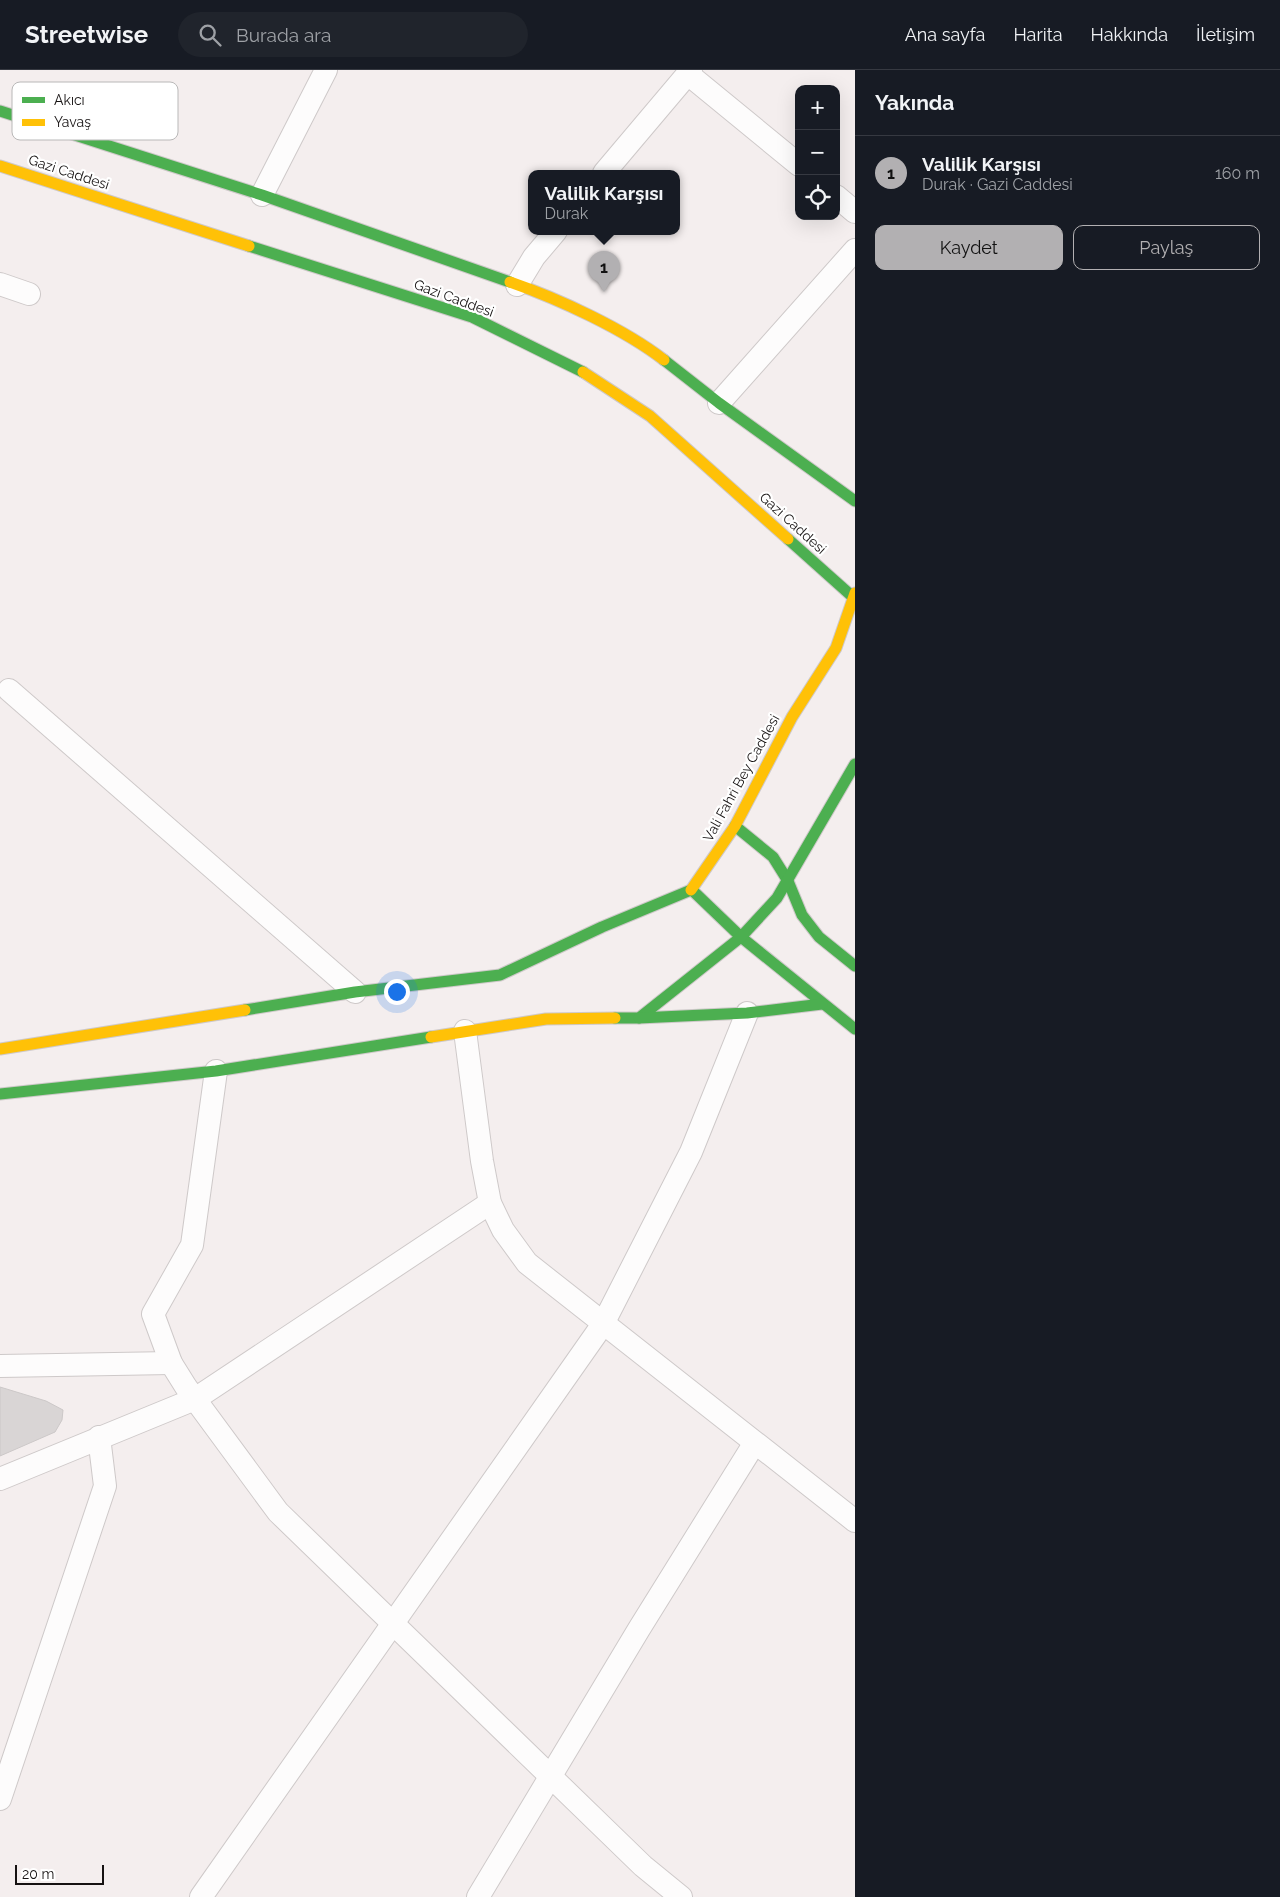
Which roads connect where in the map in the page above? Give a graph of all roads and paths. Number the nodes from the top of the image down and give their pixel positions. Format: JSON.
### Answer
{"nodes":[{"id":1,"x":326,"y":70,"type":"edge"},
{"id":2,"x":689,"y":72,"type":"edge"},
{"id":3,"x":0,"y":111,"type":"edge"},
{"id":4,"x":12,"y":115,"type":"edge"},
{"id":5,"x":90,"y":140,"type":"edge"},
{"id":6,"x":795,"y":162,"type":"edge"},
{"id":7,"x":0,"y":166,"type":"edge"},
{"id":8,"x":607,"y":170,"type":"edge"},
{"id":9,"x":262,"y":195,"type":"junction"},
{"id":10,"x":840,"y":199,"type":"edge"},
{"id":11,"x":855,"y":212,"type":"edge"},
{"id":12,"x":553,"y":235,"type":"edge"},
{"id":13,"x":855,"y":250,"type":"edge"},
{"id":14,"x":0,"y":284,"type":"edge"},
{"id":15,"x":517,"y":285,"type":"junction"},
{"id":16,"x":28,"y":294,"type":"dead end"},
{"id":17,"x":719,"y":404,"type":"junction"},
{"id":18,"x":855,"y":501,"type":"edge"},
{"id":19,"x":854,"y":597,"type":"edge"},
{"id":20,"x":9,"y":690,"type":"dead end"},
{"id":21,"x":855,"y":764,"type":"edge"},
{"id":22,"x":735,"y":826,"type":"junction"},
{"id":23,"x":788,"y":880,"type":"junction"},
{"id":24,"x":692,"y":890,"type":"junction"},
{"id":25,"x":741,"y":938,"type":"junction"},
{"id":26,"x":855,"y":966,"type":"edge"},
{"id":27,"x":355,"y":992,"type":"junction"},
{"id":28,"x":822,"y":1004,"type":"junction"},
{"id":29,"x":747,"y":1013,"type":"junction"},
{"id":30,"x":639,"y":1018,"type":"junction"},
{"id":31,"x":855,"y":1029,"type":"edge"},
{"id":32,"x":465,"y":1031,"type":"junction"},
{"id":33,"x":0,"y":1049,"type":"edge"},
{"id":34,"x":216,"y":1071,"type":"junction"},
{"id":35,"x":0,"y":1094,"type":"edge"},
{"id":36,"x":490,"y":1203,"type":"junction"},
{"id":37,"x":604,"y":1324,"type":"junction"},
{"id":38,"x":171,"y":1363,"type":"junction"},
{"id":39,"x":0,"y":1366,"type":"edge"},
{"id":40,"x":194,"y":1399,"type":"junction"},
{"id":41,"x":99,"y":1437,"type":"junction"},
{"id":42,"x":754,"y":1444,"type":"junction"},
{"id":43,"x":0,"y":1479,"type":"edge"},
{"id":44,"x":855,"y":1521,"type":"edge"},
{"id":45,"x":393,"y":1623,"type":"junction"},
{"id":46,"x":551,"y":1777,"type":"junction"},
{"id":47,"x":0,"y":1799,"type":"edge"},
{"id":48,"x":201,"y":1897,"type":"edge"},
{"id":49,"x":478,"y":1897,"type":"edge"},
{"id":50,"x":681,"y":1897,"type":"edge"}],
"edges":[{"from":1,"to":9,"type":"street"},
{"from":2,"to":6,"type":"street"},
{"from":2,"to":8,"type":"street"},
{"from":3,"to":4,"type":"main road"},
{"from":5,"to":9,"type":"main road"},
{"from":7,"to":19,"type":"main road","name":"Gazi Caddesi"},
{"from":9,"to":15,"type":"main road"},
{"from":10,"to":11,"type":"street"},
{"from":12,"to":15,"type":"street"},
{"from":13,"to":17,"type":"street"},
{"from":14,"to":16,"type":"street"},
{"from":15,"to":17,"type":"main road"},
{"from":17,"to":18,"type":"main road"},
{"from":19,"to":22,"type":"main road","name":"Vali Fahri Bey Caddesi"},
{"from":20,"to":27,"type":"street"},
{"from":21,"to":23,"type":"main road"},
{"from":22,"to":23,"type":"main road"},
{"from":22,"to":24,"type":"main road","name":"Vali Fahri Bey Caddesi"},
{"from":23,"to":25,"type":"main road"},
{"from":23,"to":26,"type":"main road"},
{"from":24,"to":25,"type":"main road"},
{"from":24,"to":27,"type":"main road"},
{"from":25,"to":28,"type":"main road"},
{"from":25,"to":30,"type":"main road"},
{"from":27,"to":33,"type":"main road"},
{"from":28,"to":29,"type":"main road"},
{"from":28,"to":31,"type":"main road"},
{"from":29,"to":30,"type":"main road"},
{"from":29,"to":37,"type":"street"},
{"from":30,"to":32,"type":"main road"},
{"from":32,"to":34,"type":"main road"},
{"from":32,"to":36,"type":"street"},
{"from":34,"to":35,"type":"main road"},
{"from":34,"to":38,"type":"street"},
{"from":36,"to":37,"type":"street"},
{"from":36,"to":40,"type":"street"},
{"from":37,"to":42,"type":"street"},
{"from":37,"to":45,"type":"street"},
{"from":38,"to":39,"type":"street"},
{"from":38,"to":40,"type":"street"},
{"from":40,"to":41,"type":"street"},
{"from":40,"to":45,"type":"street"},
{"from":41,"to":43,"type":"street"},
{"from":41,"to":47,"type":"street"},
{"from":42,"to":44,"type":"street"},
{"from":42,"to":46,"type":"street"},
{"from":45,"to":46,"type":"street"},
{"from":45,"to":48,"type":"street"},
{"from":46,"to":49,"type":"street"},
{"from":46,"to":50,"type":"street"}]}
